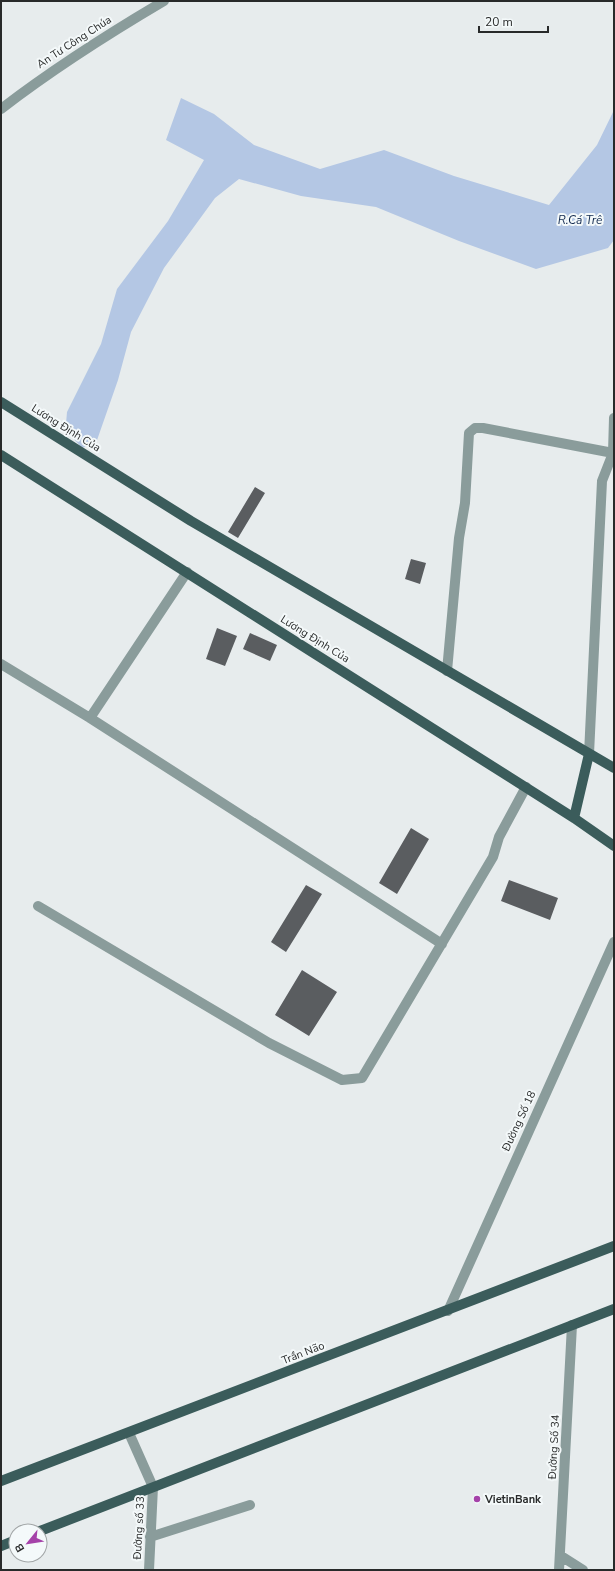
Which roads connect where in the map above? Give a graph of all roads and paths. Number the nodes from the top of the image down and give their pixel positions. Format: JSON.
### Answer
{"nodes":[{"id":1,"x":164,"y":1,"type":"edge"},
{"id":2,"x":1,"y":109,"type":"edge"},
{"id":3,"x":1,"y":402,"type":"edge"},
{"id":4,"x":614,"y":418,"type":"edge"},
{"id":5,"x":613,"y":453,"type":"junction"},
{"id":6,"x":1,"y":455,"type":"edge"},
{"id":7,"x":187,"y":572,"type":"junction"},
{"id":8,"x":1,"y":664,"type":"edge"},
{"id":9,"x":447,"y":671,"type":"junction"},
{"id":10,"x":90,"y":718,"type":"junction"},
{"id":11,"x":590,"y":754,"type":"junction"},
{"id":12,"x":614,"y":768,"type":"edge"},
{"id":13,"x":526,"y":787,"type":"junction"},
{"id":14,"x":574,"y":818,"type":"junction"},
{"id":15,"x":614,"y":846,"type":"edge"},
{"id":16,"x":38,"y":906,"type":"dead end"},
{"id":17,"x":614,"y":942,"type":"edge"},
{"id":18,"x":442,"y":944,"type":"junction"},
{"id":19,"x":614,"y":1246,"type":"edge"},
{"id":20,"x":614,"y":1309,"type":"edge"},
{"id":21,"x":448,"y":1311,"type":"junction"},
{"id":22,"x":572,"y":1325,"type":"junction"},
{"id":23,"x":130,"y":1433,"type":"junction"},
{"id":24,"x":1,"y":1481,"type":"edge"},
{"id":25,"x":153,"y":1487,"type":"junction"},
{"id":26,"x":250,"y":1505,"type":"dead end"},
{"id":27,"x":48,"y":1528,"type":"edge"},
{"id":28,"x":150,"y":1537,"type":"junction"},
{"id":29,"x":561,"y":1556,"type":"junction"},
{"id":30,"x":149,"y":1570,"type":"edge"},
{"id":31,"x":559,"y":1570,"type":"edge"},
{"id":32,"x":582,"y":1570,"type":"edge"}],
"edges":[{"from":1,"to":2,"type":"street","name":"An Tư Công Chúa"},
{"from":3,"to":9,"type":"main road","name":"Lương Định Của"},
{"from":4,"to":5,"type":"street"},
{"from":5,"to":9,"type":"street"},
{"from":5,"to":11,"type":"street"},
{"from":6,"to":7,"type":"main road","name":"Lương Định Của"},
{"from":7,"to":10,"type":"street"},
{"from":7,"to":13,"type":"main road","name":"Lương Định Của"},
{"from":8,"to":10,"type":"street"},
{"from":9,"to":11,"type":"main road","name":"Lương Định Của"},
{"from":10,"to":18,"type":"street"},
{"from":11,"to":12,"type":"main road","name":"Lương Định Của"},
{"from":11,"to":14,"type":"main road"},
{"from":13,"to":14,"type":"main road","name":"Lương Định Của"},
{"from":13,"to":18,"type":"street"},
{"from":14,"to":15,"type":"main road","name":"Lương Định Của"},
{"from":16,"to":18,"type":"street"},
{"from":17,"to":21,"type":"street","name":"Đường Số 18"},
{"from":19,"to":21,"type":"main road","name":"Trần Não"},
{"from":20,"to":22,"type":"main road"},
{"from":21,"to":23,"type":"main road","name":"Trần Não"},
{"from":22,"to":25,"type":"main road"},
{"from":22,"to":29,"type":"street","name":"Đường Số 34"},
{"from":23,"to":24,"type":"main road","name":"Trần Não"},
{"from":23,"to":25,"type":"street"},
{"from":25,"to":27,"type":"main road"},
{"from":25,"to":28,"type":"street","name":"Đường số 33"},
{"from":26,"to":28,"type":"street"},
{"from":28,"to":30,"type":"street","name":"Đường số 33"},
{"from":29,"to":31,"type":"street","name":"Đường Số 34"},
{"from":29,"to":32,"type":"street"}]}
